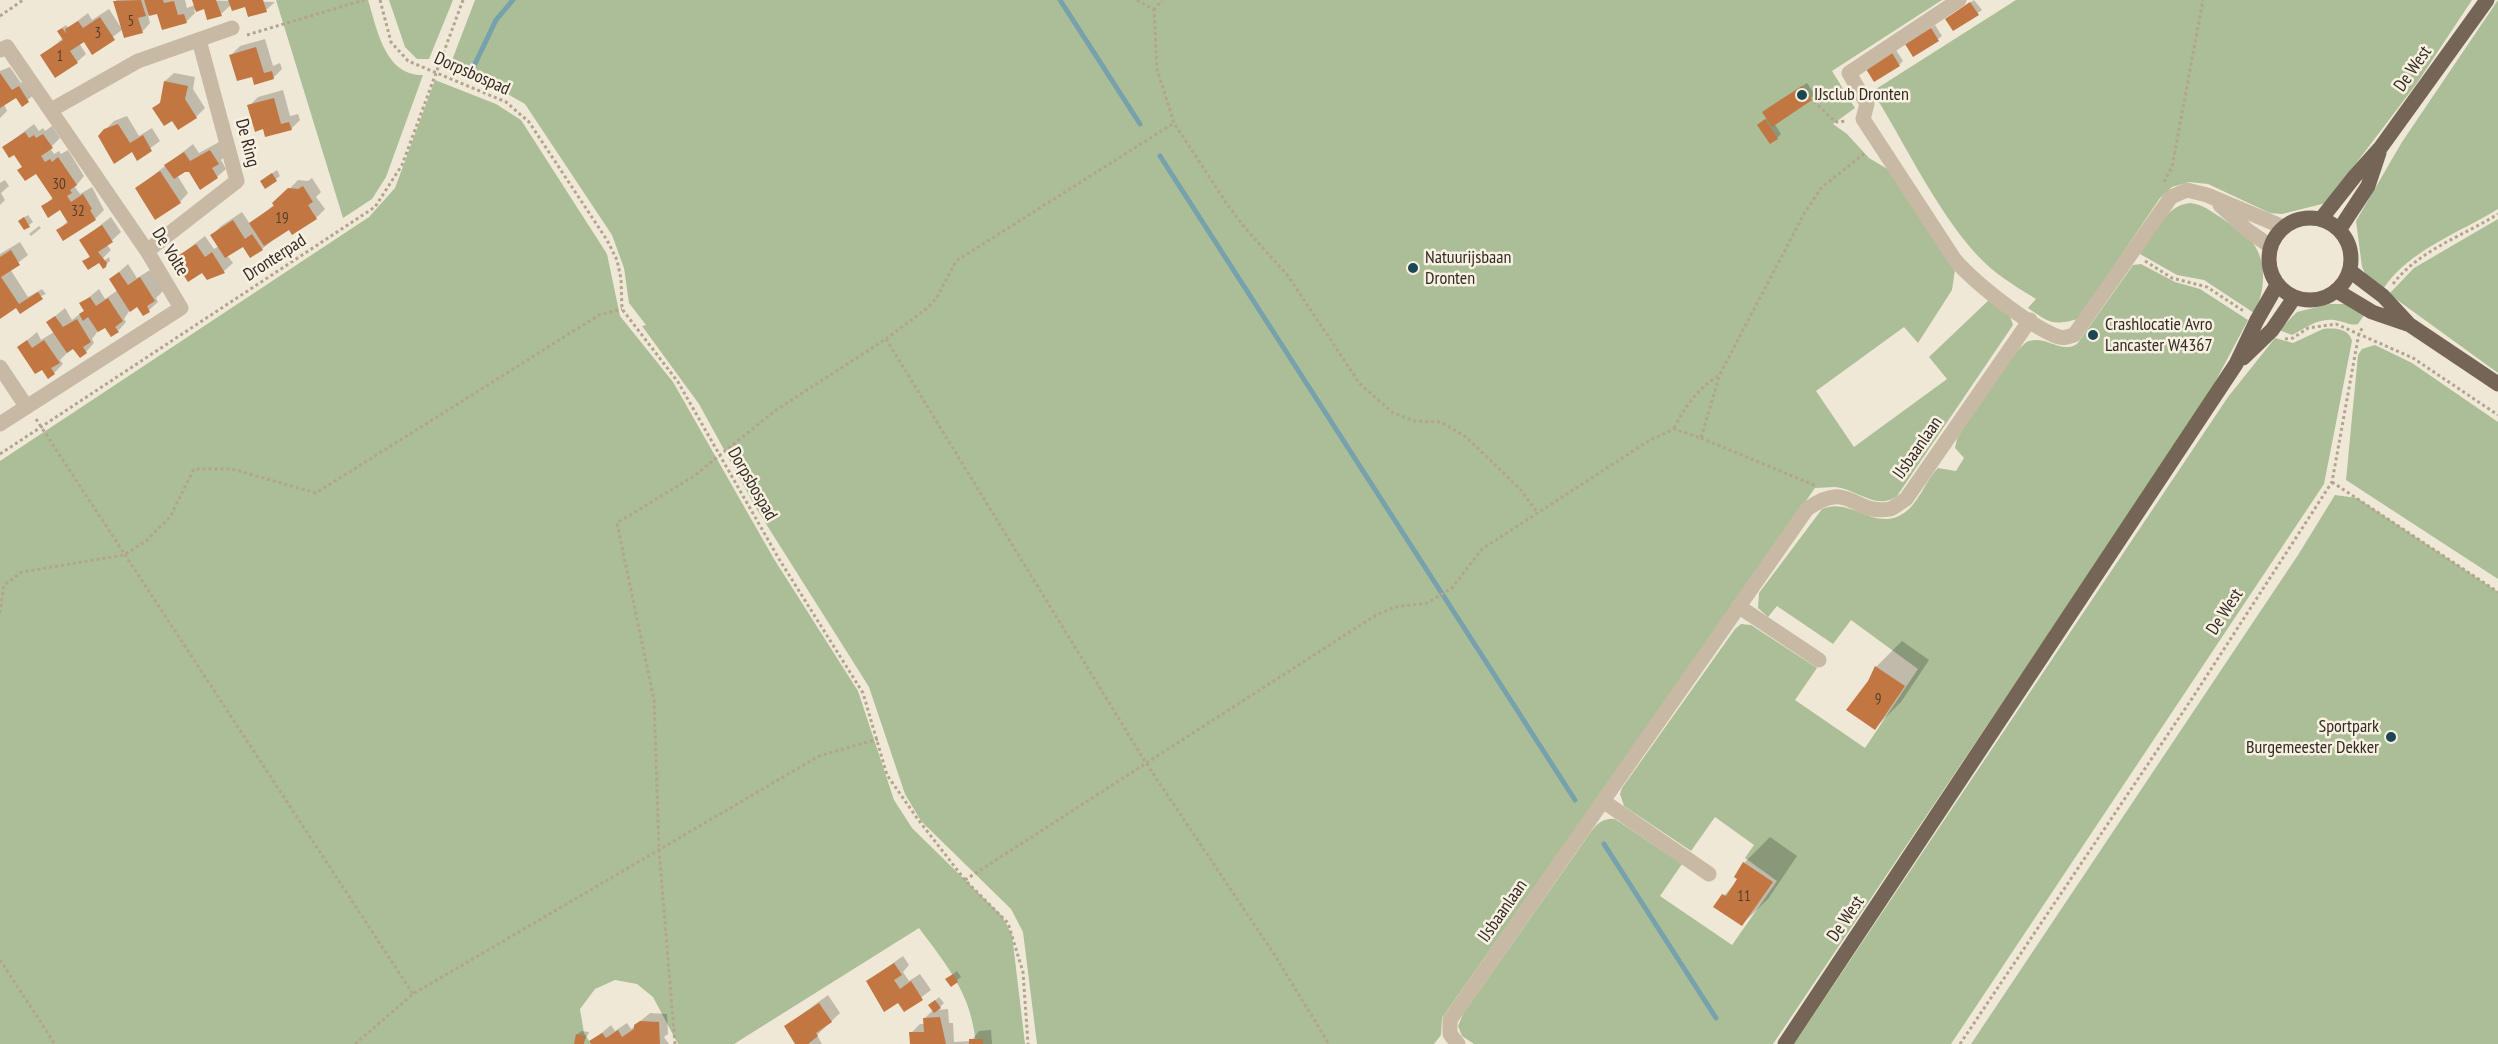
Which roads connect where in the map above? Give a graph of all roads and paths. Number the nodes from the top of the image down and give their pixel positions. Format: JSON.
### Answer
{"nodes":[{"id":1,"x":23,"y":0,"type":"edge"},
{"id":2,"x":364,"y":0,"type":"edge"},
{"id":3,"x":380,"y":0,"type":"edge"},
{"id":4,"x":463,"y":0,"type":"edge"},
{"id":5,"x":1137,"y":0,"type":"edge"},
{"id":6,"x":1162,"y":0,"type":"edge"},
{"id":7,"x":1959,"y":0,"type":"edge"},
{"id":8,"x":2203,"y":0,"type":"edge"},
{"id":9,"x":2487,"y":0,"type":"edge"},
{"id":10,"x":2479,"y":6,"type":"edge"},
{"id":11,"x":1154,"y":10,"type":"junction"},
{"id":12,"x":0,"y":16,"type":"edge"},
{"id":13,"x":239,"y":32,"type":"joint"},
{"id":14,"x":200,"y":40,"type":"junction"},
{"id":15,"x":0,"y":50,"type":"edge"},
{"id":16,"x":436,"y":72,"type":"junction"},
{"id":17,"x":1814,"y":101,"type":"dead end"},
{"id":18,"x":51,"y":110,"type":"junction"},
{"id":19,"x":1863,"y":119,"type":"junction"},
{"id":20,"x":1174,"y":123,"type":"junction"},
{"id":21,"x":1878,"y":143,"type":"junction"},
{"id":22,"x":2381,"y":147,"type":"junction"},
{"id":23,"x":2157,"y":191,"type":"dead end"},
{"id":24,"x":2216,"y":200,"type":"junction"},
{"id":25,"x":2498,"y":214,"type":"edge"},
{"id":26,"x":2321,"y":219,"type":"junction"},
{"id":27,"x":2283,"y":227,"type":"junction"},
{"id":28,"x":2339,"y":230,"type":"junction"},
{"id":29,"x":2270,"y":246,"type":"junction"},
{"id":30,"x":147,"y":251,"type":"junction"},
{"id":31,"x":2131,"y":253,"type":"junction"},
{"id":32,"x":2350,"y":271,"type":"junction"},
{"id":33,"x":2277,"y":285,"type":"junction"},
{"id":34,"x":2337,"y":291,"type":"junction"},
{"id":35,"x":2384,"y":296,"type":"junction"},
{"id":36,"x":2294,"y":298,"type":"junction"},
{"id":37,"x":622,"y":309,"type":"junction"},
{"id":38,"x":2372,"y":312,"type":"junction"},
{"id":39,"x":2030,"y":320,"type":"junction"},
{"id":40,"x":2257,"y":320,"type":"junction"},
{"id":41,"x":2410,"y":326,"type":"junction"},
{"id":42,"x":2272,"y":330,"type":"junction"},
{"id":43,"x":2359,"y":333,"type":"junction"},
{"id":44,"x":886,"y":339,"type":"junction"},
{"id":45,"x":2236,"y":364,"type":"junction"},
{"id":46,"x":0,"y":367,"type":"edge"},
{"id":47,"x":1720,"y":374,"type":"junction"},
{"id":48,"x":2498,"y":384,"type":"edge"},
{"id":49,"x":26,"y":406,"type":"junction"},
{"id":50,"x":2498,"y":415,"type":"edge"},
{"id":51,"x":0,"y":424,"type":"edge"},
{"id":52,"x":41,"y":427,"type":"junction"},
{"id":53,"x":1674,"y":429,"type":"junction"},
{"id":54,"x":1701,"y":438,"type":"junction"},
{"id":55,"x":0,"y":454,"type":"edge"},
{"id":56,"x":721,"y":455,"type":"junction"},
{"id":57,"x":2332,"y":482,"type":"junction"},
{"id":58,"x":1822,"y":498,"type":"junction"},
{"id":59,"x":1537,"y":512,"type":"junction"},
{"id":60,"x":124,"y":555,"type":"junction"},
{"id":61,"x":2498,"y":592,"type":"edge"},
{"id":62,"x":1738,"y":606,"type":"junction"},
{"id":63,"x":0,"y":613,"type":"edge"},
{"id":64,"x":1820,"y":660,"type":"dead end"},
{"id":65,"x":878,"y":739,"type":"junction"},
{"id":66,"x":1146,"y":763,"type":"junction"},
{"id":67,"x":1603,"y":801,"type":"junction"},
{"id":68,"x":659,"y":850,"type":"junction"},
{"id":69,"x":1709,"y":874,"type":"dead end"},
{"id":70,"x":965,"y":880,"type":"junction"},
{"id":71,"x":0,"y":960,"type":"edge"},
{"id":72,"x":413,"y":994,"type":"junction"},
{"id":73,"x":1454,"y":1039,"type":"edge"},
{"id":74,"x":54,"y":1044,"type":"edge"},
{"id":75,"x":355,"y":1044,"type":"edge"},
{"id":76,"x":675,"y":1044,"type":"edge"},
{"id":77,"x":1028,"y":1044,"type":"edge"},
{"id":78,"x":1329,"y":1044,"type":"edge"},
{"id":79,"x":1785,"y":1044,"type":"edge"},
{"id":80,"x":1960,"y":1044,"type":"edge"}],
"edges":[{"from":1,"to":12,"type":"path"},
{"from":2,"to":13,"type":"path"},
{"from":3,"to":16,"type":"path","name":"Dorpsbospad"},
{"from":4,"to":16,"type":"path","name":"Dronterpad"},
{"from":5,"to":11,"type":"path"},
{"from":6,"to":11,"type":"path"},
{"from":7,"to":19,"type":"street"},
{"from":8,"to":23,"type":"path"},
{"from":9,"to":10,"type":"main road","name":"De West"},
{"from":10,"to":22,"type":"main road","name":"De West"},
{"from":11,"to":20,"type":"path"},
{"from":13,"to":14,"type":"street"},
{"from":14,"to":18,"type":"street"},
{"from":14,"to":30,"type":"street","name":"De Ring"},
{"from":15,"to":18,"type":"street","name":"De Volte"},
{"from":16,"to":37,"type":"path","name":"Dorpsbospad"},
{"from":16,"to":52,"type":"path","name":"Dronterpad"},
{"from":17,"to":19,"type":"path"},
{"from":18,"to":30,"type":"street","name":"De Volte"},
{"from":19,"to":21,"type":"street"},
{"from":20,"to":44,"type":"path"},
{"from":20,"to":59,"type":"path"},
{"from":21,"to":39,"type":"street"},
{"from":21,"to":47,"type":"path"},
{"from":22,"to":26,"type":"main road","name":"De West"},
{"from":22,"to":28,"type":"main road","name":"De West"},
{"from":24,"to":27,"type":"street"},
{"from":24,"to":29,"type":"street"},
{"from":24,"to":31,"type":"street"},
{"from":25,"to":35,"type":"path"},
{"from":26,"to":27,"type":"main road"},
{"from":26,"to":28,"type":"main road"},
{"from":27,"to":29,"type":"main road"},
{"from":28,"to":32,"type":"main road"},
{"from":29,"to":33,"type":"main road"},
{"from":30,"to":49,"type":"street","name":"De Volte"},
{"from":31,"to":39,"type":"street"},
{"from":31,"to":40,"type":"path"},
{"from":32,"to":34,"type":"main road"},
{"from":32,"to":35,"type":"main road"},
{"from":33,"to":36,"type":"main road"},
{"from":33,"to":40,"type":"main road","name":"De West"},
{"from":34,"to":36,"type":"main road"},
{"from":34,"to":38,"type":"main road"},
{"from":35,"to":41,"type":"main road"},
{"from":36,"to":42,"type":"main road","name":"De West"},
{"from":37,"to":56,"type":"path","name":"Dorpsbospad"},
{"from":37,"to":60,"type":"path"},
{"from":38,"to":41,"type":"main road"},
{"from":38,"to":43,"type":"path","name":"De West"},
{"from":39,"to":58,"type":"street","name":"IJsbaanlaan"},
{"from":40,"to":45,"type":"main road","name":"De West"},
{"from":41,"to":48,"type":"main road"},
{"from":42,"to":43,"type":"path"},
{"from":42,"to":45,"type":"main road","name":"De West"},
{"from":43,"to":50,"type":"path"},
{"from":43,"to":57,"type":"path","name":"De West"},
{"from":44,"to":56,"type":"path"},
{"from":44,"to":66,"type":"path"},
{"from":45,"to":79,"type":"main road","name":"De West"},
{"from":46,"to":49,"type":"street"},
{"from":47,"to":53,"type":"path"},
{"from":47,"to":54,"type":"path"},
{"from":49,"to":51,"type":"street","name":"De Volte"},
{"from":52,"to":55,"type":"path","name":"Dronterpad"},
{"from":52,"to":60,"type":"path"},
{"from":53,"to":54,"type":"path"},
{"from":53,"to":59,"type":"path"},
{"from":54,"to":58,"type":"path"},
{"from":56,"to":65,"type":"path","name":"Dorpsbospad"},
{"from":56,"to":68,"type":"path"},
{"from":57,"to":61,"type":"path"},
{"from":57,"to":80,"type":"path","name":"De West"},
{"from":58,"to":62,"type":"street","name":"IJsbaanlaan"},
{"from":59,"to":66,"type":"path"},
{"from":60,"to":63,"type":"path"},
{"from":60,"to":72,"type":"path"},
{"from":62,"to":64,"type":"street"},
{"from":62,"to":67,"type":"street","name":"IJsbaanlaan"},
{"from":65,"to":68,"type":"path"},
{"from":65,"to":70,"type":"path","name":"Dorpsbospad"},
{"from":66,"to":70,"type":"path"},
{"from":66,"to":78,"type":"path"},
{"from":67,"to":69,"type":"street"},
{"from":67,"to":73,"type":"street","name":"IJsbaanlaan"},
{"from":68,"to":72,"type":"path"},
{"from":68,"to":76,"type":"path"},
{"from":70,"to":77,"type":"path","name":"Dorpsbospad"},
{"from":71,"to":74,"type":"path"},
{"from":72,"to":75,"type":"path"}]}
